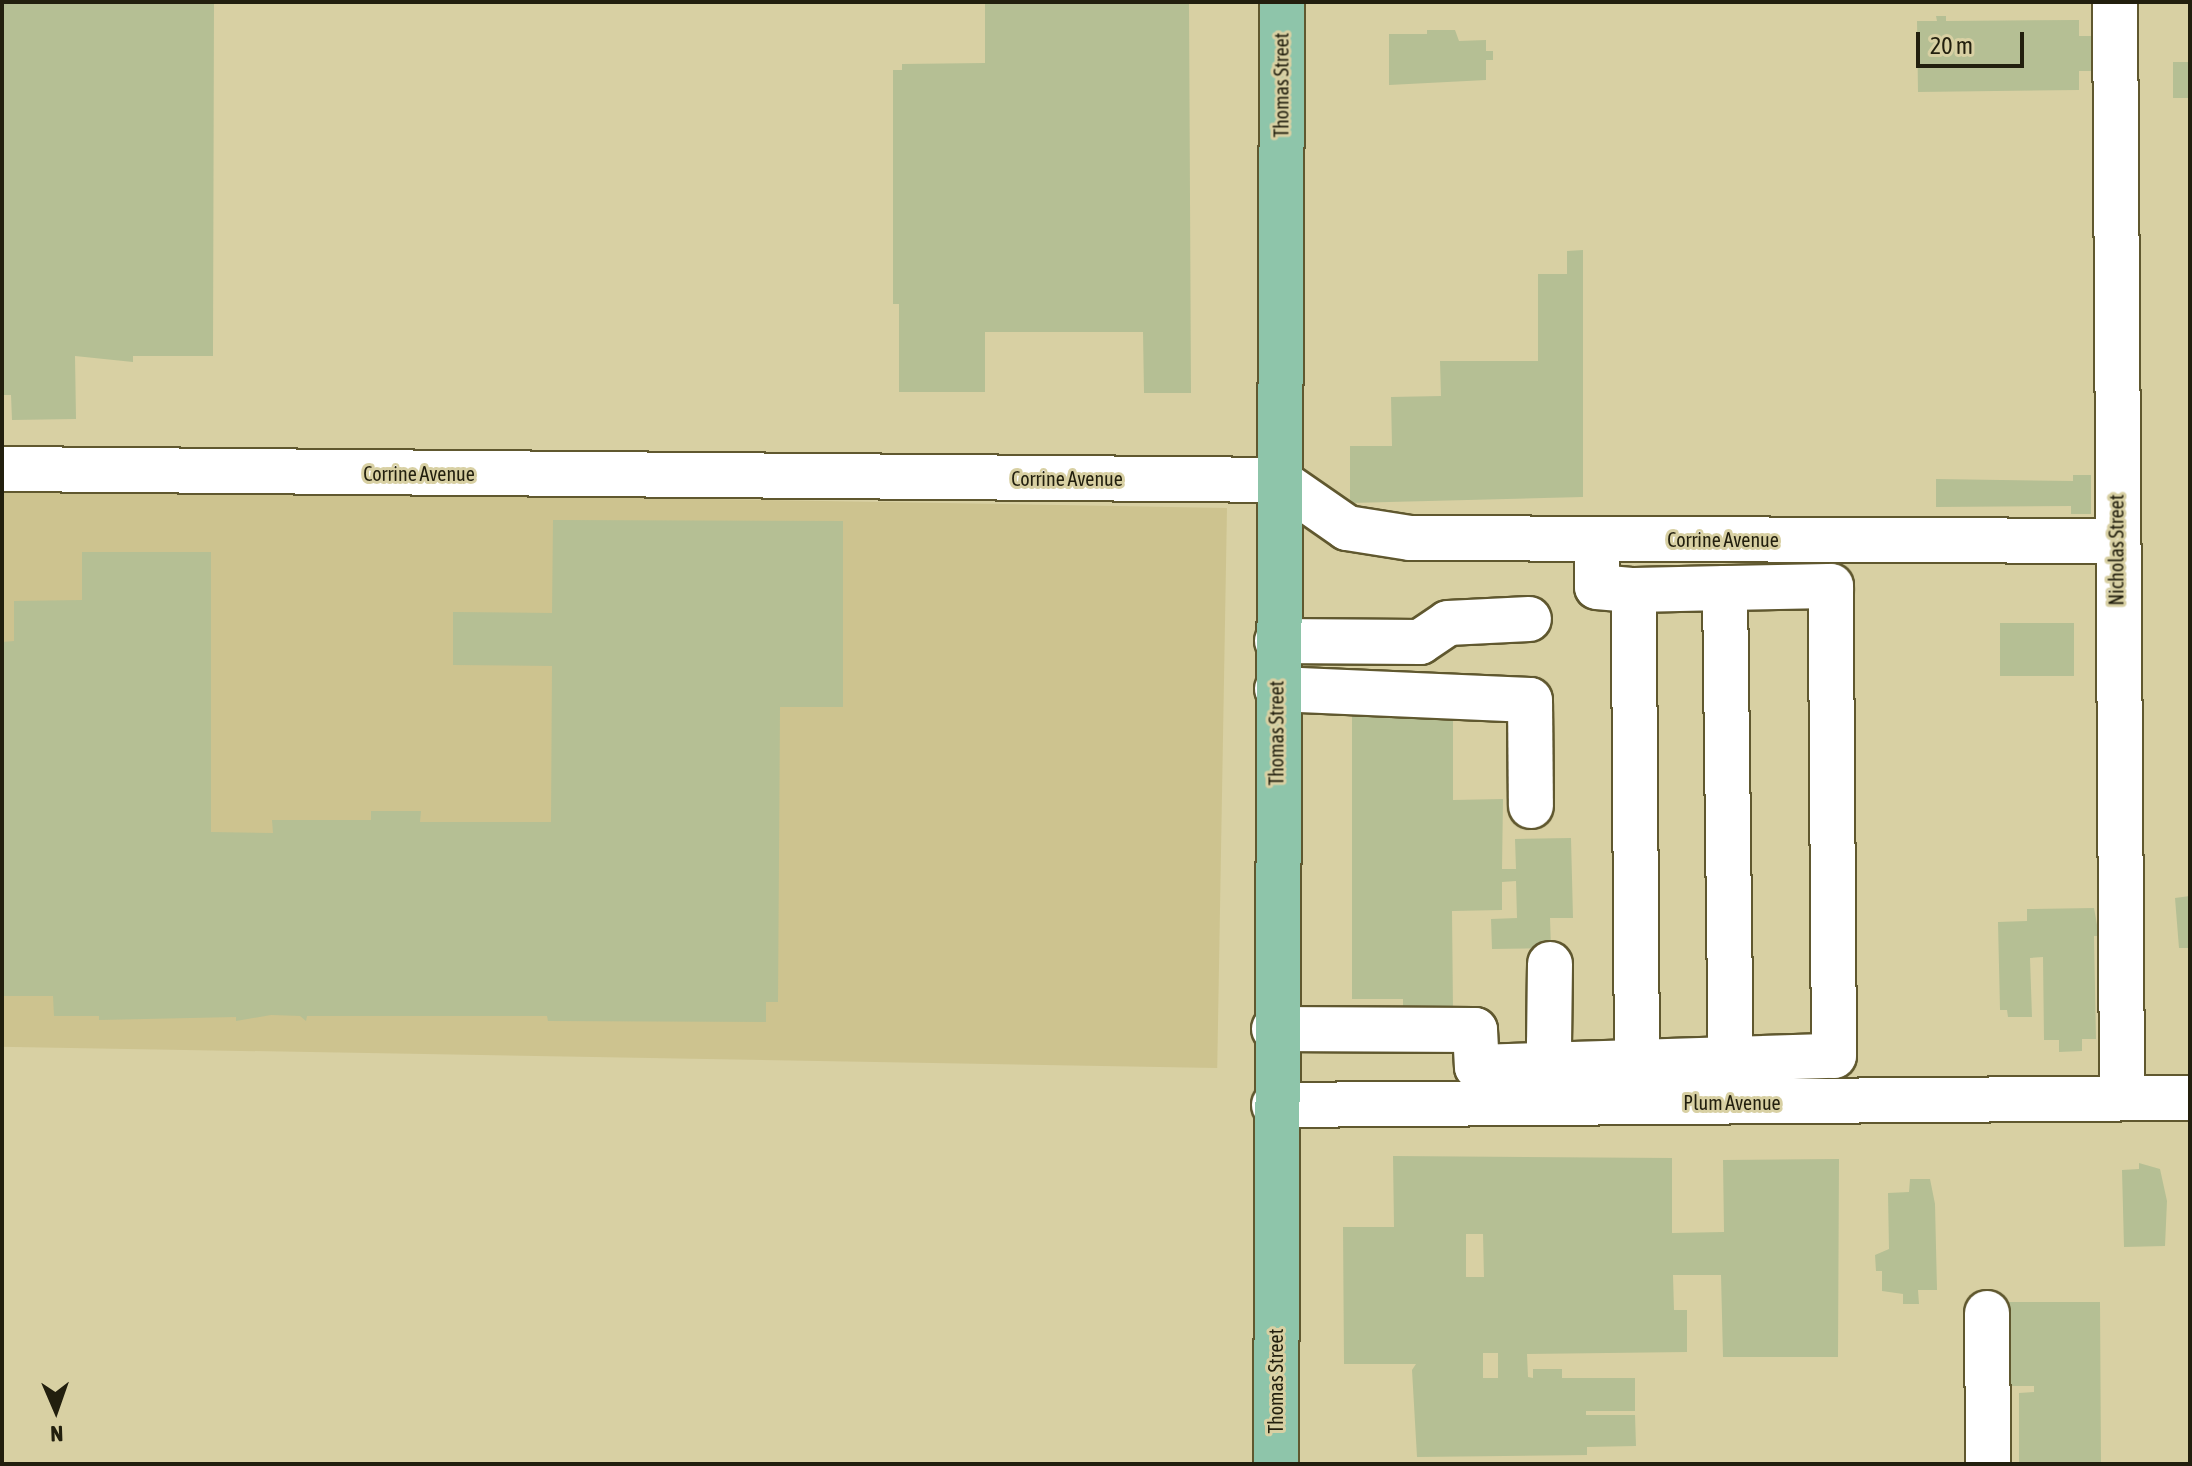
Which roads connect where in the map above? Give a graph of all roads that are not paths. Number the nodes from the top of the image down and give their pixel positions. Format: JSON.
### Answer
{"nodes":[{"id":1,"x":1282,"y":2,"type":"edge"},
{"id":2,"x":2115,"y":2,"type":"edge"},
{"id":3,"x":2,"y":469,"type":"edge"},
{"id":4,"x":1278,"y":480,"type":"junction"},
{"id":5,"x":1597,"y":539,"type":"junction"},
{"id":6,"x":2116,"y":541,"type":"junction"},
{"id":7,"x":1725,"y":588,"type":"junction"},
{"id":8,"x":1615,"y":589,"type":"junction"},
{"id":9,"x":1529,"y":619,"type":"dead end"},
{"id":10,"x":1277,"y":641,"type":"junction"},
{"id":11,"x":1277,"y":689,"type":"junction"},
{"id":12,"x":1531,"y":806,"type":"dead end"},
{"id":13,"x":1550,"y":964,"type":"dead end"},
{"id":14,"x":1274,"y":1029,"type":"junction"},
{"id":15,"x":1731,"y":1059,"type":"junction"},
{"id":16,"x":1637,"y":1063,"type":"junction"},
{"id":17,"x":1557,"y":1084,"type":"junction"},
{"id":18,"x":2122,"y":1098,"type":"junction"},
{"id":19,"x":2190,"y":1098,"type":"edge"},
{"id":20,"x":1274,"y":1105,"type":"junction"},
{"id":21,"x":1987,"y":1313,"type":"dead end"},
{"id":22,"x":1276,"y":1464,"type":"edge"},
{"id":23,"x":1988,"y":1464,"type":"edge"}],
"edges":[{"from":1,"to":4,"type":"main road","name":"Thomas Street"},
{"from":2,"to":6,"type":"street","name":"Nicholas Street"},
{"from":3,"to":4,"type":"street","name":"Corrine Avenue"},
{"from":4,"to":5,"type":"street","name":"Corrine Avenue"},
{"from":4,"to":10,"type":"main road","name":"Thomas Street"},
{"from":5,"to":6,"type":"street","name":"Corrine Avenue"},
{"from":5,"to":8,"type":"street"},
{"from":6,"to":18,"type":"street","name":"Nicholas Street"},
{"from":7,"to":8,"type":"street"},
{"from":7,"to":15,"type":"street"},
{"from":7,"to":15,"type":"street"},
{"from":8,"to":16,"type":"street"},
{"from":9,"to":10,"type":"street"},
{"from":10,"to":11,"type":"main road","name":"Thomas Street"},
{"from":11,"to":12,"type":"street"},
{"from":11,"to":14,"type":"main road","name":"Thomas Street"},
{"from":13,"to":17,"type":"street"},
{"from":14,"to":17,"type":"street"},
{"from":14,"to":20,"type":"main road","name":"Thomas Street"},
{"from":15,"to":16,"type":"street"},
{"from":16,"to":17,"type":"street"},
{"from":17,"to":18,"type":"street","name":"Plum Avenue"},
{"from":17,"to":20,"type":"street","name":"Plum Avenue"},
{"from":18,"to":19,"type":"street","name":"Plum Avenue"},
{"from":20,"to":22,"type":"main road","name":"Thomas Street"},
{"from":21,"to":23,"type":"street"}]}
